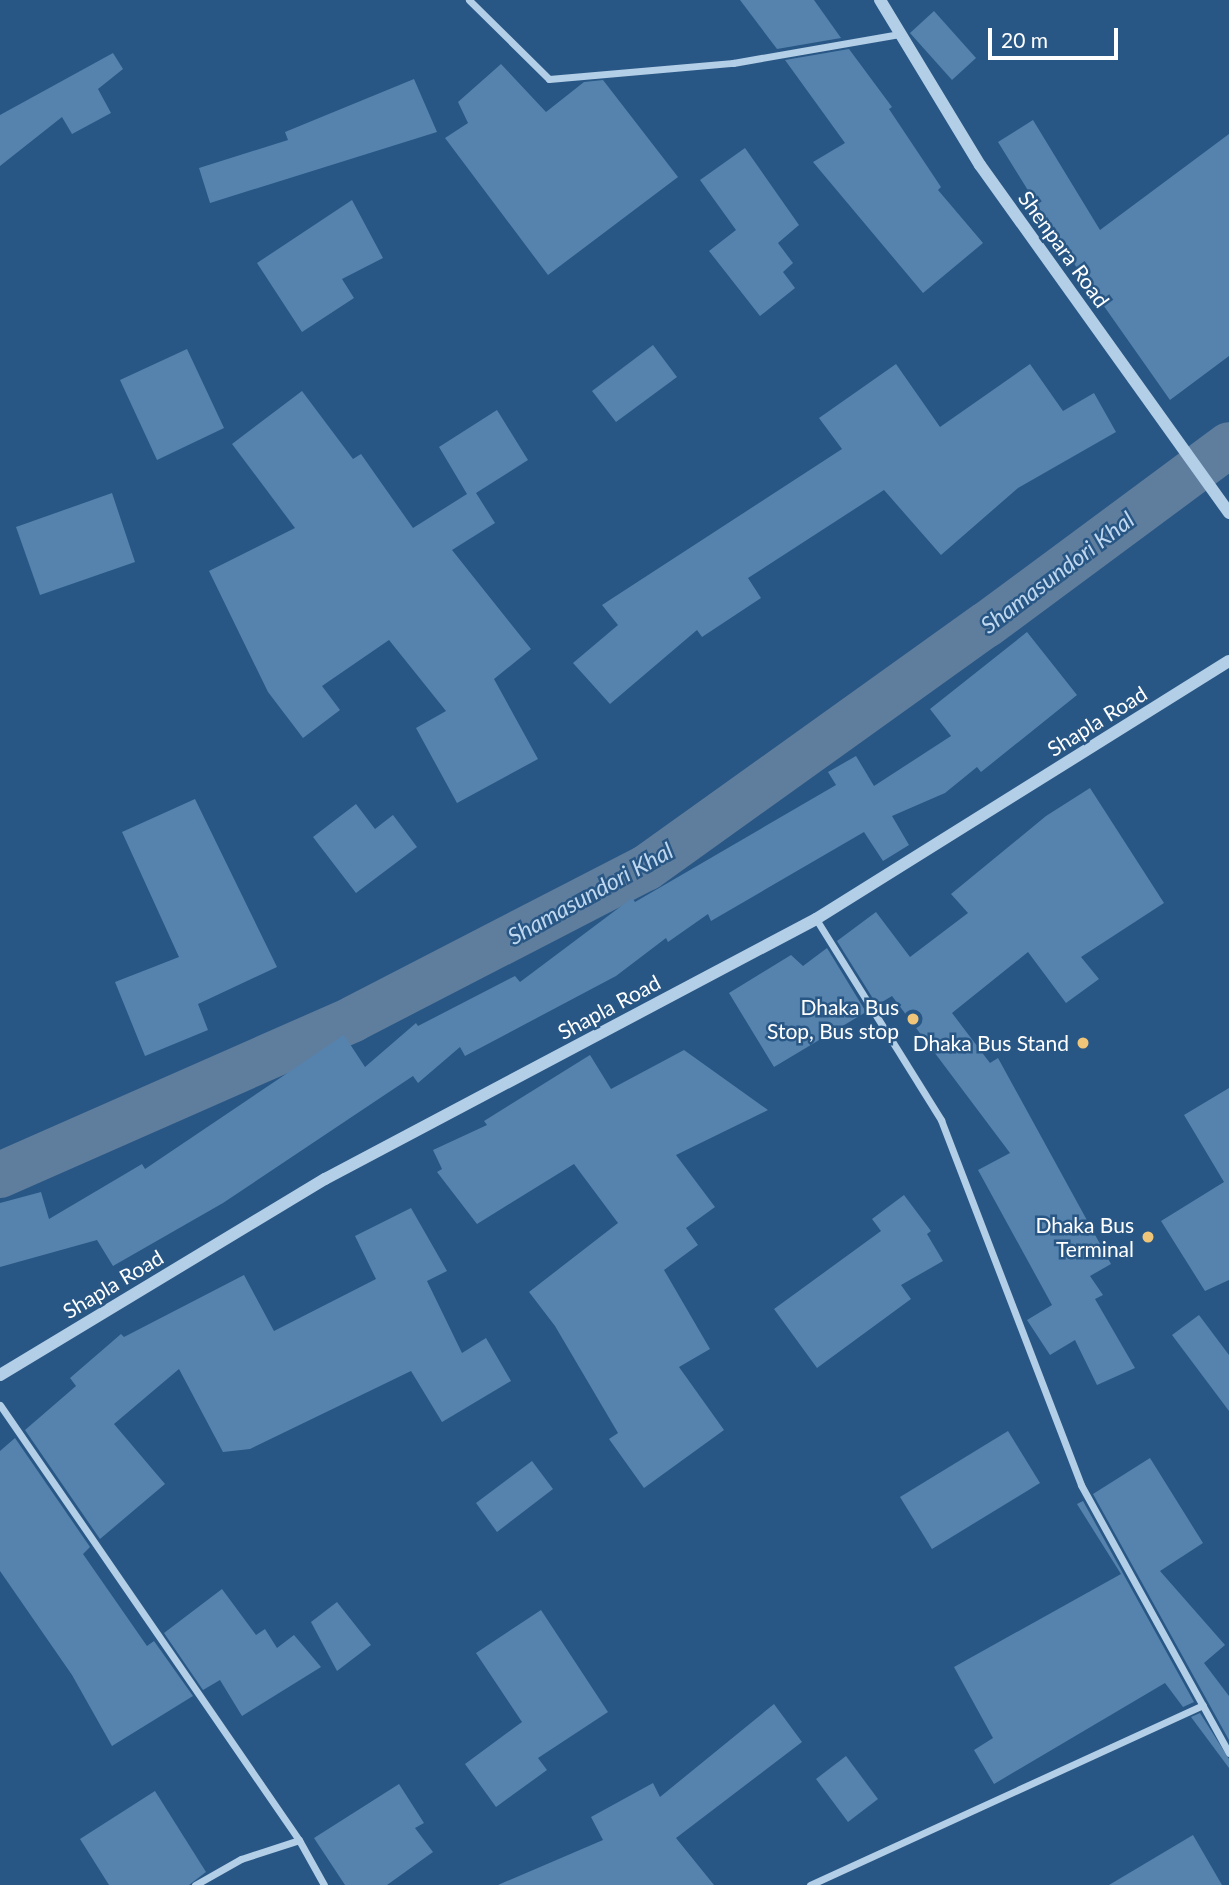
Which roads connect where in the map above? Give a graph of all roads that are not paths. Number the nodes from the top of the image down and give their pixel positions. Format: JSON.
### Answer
{"nodes":[{"id":1,"x":469,"y":0,"type":"edge"},
{"id":2,"x":880,"y":0,"type":"edge"},
{"id":3,"x":901,"y":34,"type":"junction"},
{"id":4,"x":1229,"y":513,"type":"edge"},
{"id":5,"x":1229,"y":662,"type":"edge"},
{"id":6,"x":816,"y":919,"type":"junction"},
{"id":7,"x":0,"y":1375,"type":"edge"},
{"id":8,"x":0,"y":1405,"type":"edge"},
{"id":9,"x":1203,"y":1705,"type":"junction"},
{"id":10,"x":1229,"y":1753,"type":"edge"},
{"id":11,"x":299,"y":1840,"type":"junction"},
{"id":12,"x":195,"y":1885,"type":"edge"},
{"id":13,"x":324,"y":1885,"type":"edge"},
{"id":14,"x":810,"y":1885,"type":"edge"}],
"edges":[{"from":1,"to":3,"type":"street"},
{"from":2,"to":3,"type":"street","name":"Shenpara Road"},
{"from":3,"to":4,"type":"street","name":"Shenpara Road"},
{"from":5,"to":6,"type":"street","name":"Shapla Road"},
{"from":6,"to":7,"type":"street","name":"Shapla Road"},
{"from":6,"to":9,"type":"street"},
{"from":8,"to":11,"type":"street"},
{"from":9,"to":10,"type":"street"},
{"from":9,"to":14,"type":"street"},
{"from":11,"to":12,"type":"street"},
{"from":11,"to":13,"type":"street"}]}
